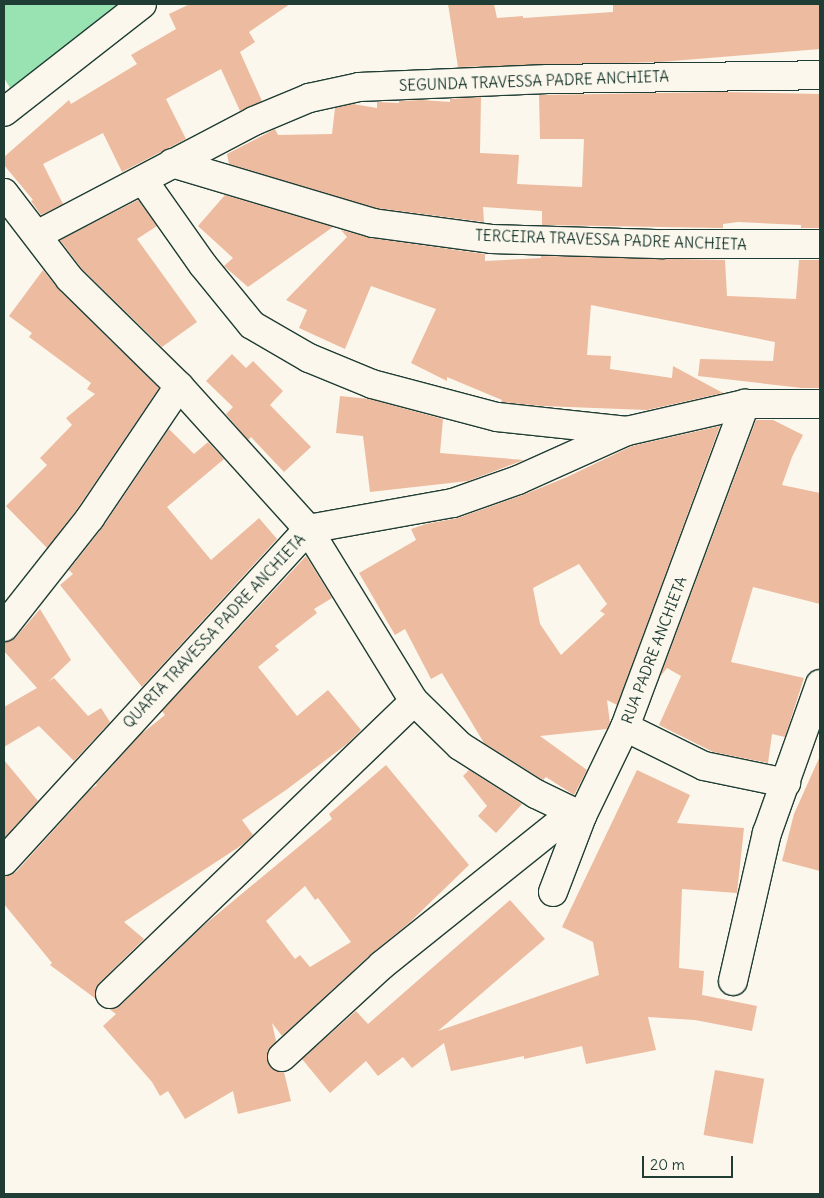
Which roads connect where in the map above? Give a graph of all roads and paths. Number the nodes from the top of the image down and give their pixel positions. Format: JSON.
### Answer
{"nodes":[{"id":1,"x":142,"y":4,"type":"edge"},
{"id":2,"x":820,"y":75,"type":"edge"},
{"id":3,"x":4,"y":112,"type":"edge"},
{"id":4,"x":172,"y":163,"type":"junction"},
{"id":5,"x":142,"y":180,"type":"junction"},
{"id":6,"x":4,"y":192,"type":"edge"},
{"id":7,"x":37,"y":235,"type":"junction"},
{"id":8,"x":820,"y":244,"type":"edge"},
{"id":9,"x":180,"y":386,"type":"junction"},
{"id":10,"x":745,"y":404,"type":"junction"},
{"id":11,"x":820,"y":404,"type":"edge"},
{"id":12,"x":627,"y":431,"type":"junction"},
{"id":13,"x":308,"y":529,"type":"junction"},
{"id":14,"x":4,"y":627,"type":"edge"},
{"id":15,"x":820,"y":684,"type":"edge"},
{"id":16,"x":414,"y":701,"type":"junction"},
{"id":17,"x":625,"y":727,"type":"junction"},
{"id":18,"x":786,"y":783,"type":"junction"},
{"id":19,"x":578,"y":814,"type":"junction"},
{"id":20,"x":4,"y":860,"type":"edge"},
{"id":21,"x":553,"y":892,"type":"dead end"},
{"id":22,"x":733,"y":981,"type":"dead end"},
{"id":23,"x":110,"y":994,"type":"dead end"},
{"id":24,"x":282,"y":1057,"type":"dead end"}],
"edges":[{"from":1,"to":3,"type":"street"},
{"from":2,"to":4,"type":"street","name":"SEGUNDA TRAVESSA PADRE ANCHIETA"},
{"from":4,"to":5,"type":"street","name":"SEGUNDA TRAVESSA PADRE ANCHIETA"},
{"from":4,"to":8,"type":"street","name":"TERCEIRA TRAVESSA PADRE ANCHIETA"},
{"from":5,"to":7,"type":"street","name":"SEGUNDA TRAVESSA PADRE ANCHIETA"},
{"from":5,"to":12,"type":"street"},
{"from":6,"to":7,"type":"street"},
{"from":7,"to":9,"type":"street"},
{"from":9,"to":13,"type":"street"},
{"from":9,"to":14,"type":"street"},
{"from":10,"to":11,"type":"street","name":"QUARTA TRAVESSA PADRE ANCHIETA"},
{"from":10,"to":12,"type":"street","name":"QUARTA TRAVESSA PADRE ANCHIETA"},
{"from":10,"to":17,"type":"street","name":"RUA PADRE ANCHIETA"},
{"from":12,"to":13,"type":"street","name":"QUARTA TRAVESSA PADRE ANCHIETA"},
{"from":13,"to":16,"type":"street"},
{"from":13,"to":20,"type":"street","name":"QUARTA TRAVESSA PADRE ANCHIETA"},
{"from":15,"to":18,"type":"street"},
{"from":16,"to":19,"type":"street"},
{"from":16,"to":23,"type":"street"},
{"from":17,"to":18,"type":"street"},
{"from":17,"to":19,"type":"street","name":"RUA PADRE ANCHIETA"},
{"from":18,"to":22,"type":"street"},
{"from":19,"to":21,"type":"street","name":"RUA PADRE ANCHIETA"},
{"from":19,"to":24,"type":"street"}]}
